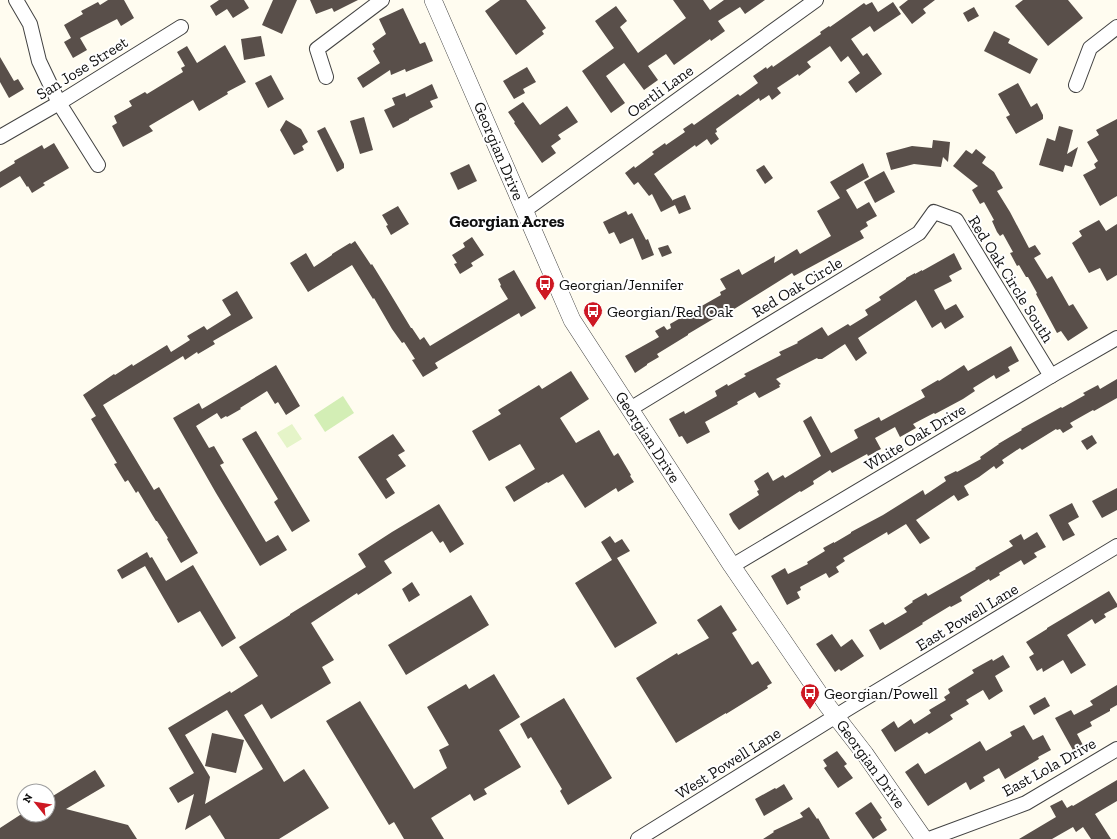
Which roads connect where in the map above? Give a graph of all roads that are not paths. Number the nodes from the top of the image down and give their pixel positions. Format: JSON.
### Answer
{"nodes":[{"id":1,"x":16,"y":0,"type":"edge"},
{"id":2,"x":382,"y":0,"type":"edge"},
{"id":3,"x":434,"y":0,"type":"edge"},
{"id":4,"x":816,"y":0,"type":"edge"},
{"id":5,"x":1117,"y":26,"type":"edge"},
{"id":6,"x":181,"y":27,"type":"dead end"},
{"id":7,"x":326,"y":76,"type":"dead end"},
{"id":8,"x":1076,"y":86,"type":"dead end"},
{"id":9,"x":59,"y":103,"type":"junction"},
{"id":10,"x":0,"y":137,"type":"edge"},
{"id":11,"x":98,"y":165,"type":"dead end"},
{"id":12,"x":525,"y":210,"type":"junction"},
{"id":13,"x":934,"y":212,"type":"joint"},
{"id":14,"x":1117,"y":338,"type":"edge"},
{"id":15,"x":1051,"y":376,"type":"junction"},
{"id":16,"x":630,"y":409,"type":"junction"},
{"id":17,"x":1117,"y":546,"type":"edge"},
{"id":18,"x":732,"y":566,"type":"junction"},
{"id":19,"x":836,"y":717,"type":"junction"},
{"id":20,"x":1117,"y":749,"type":"edge"},
{"id":21,"x":638,"y":839,"type":"edge"},
{"id":22,"x":924,"y":839,"type":"edge"},
{"id":23,"x":929,"y":839,"type":"edge"}],
"edges":[{"from":1,"to":9,"type":"street"},
{"from":2,"to":7,"type":"street"},
{"from":3,"to":12,"type":"street","name":"Georgian Drive"},
{"from":4,"to":12,"type":"street","name":"Oertli Lane"},
{"from":5,"to":8,"type":"street"},
{"from":6,"to":9,"type":"street","name":"San Jose Street"},
{"from":9,"to":10,"type":"street","name":"San Jose Street"},
{"from":9,"to":11,"type":"street"},
{"from":12,"to":16,"type":"street","name":"Georgian Drive"},
{"from":13,"to":15,"type":"street","name":"Red Oak Circle South"},
{"from":13,"to":16,"type":"street","name":"Red Oak Circle"},
{"from":14,"to":15,"type":"street","name":"White Oak Drive"},
{"from":15,"to":18,"type":"street","name":"White Oak Drive"},
{"from":16,"to":18,"type":"street","name":"Georgian Drive"},
{"from":17,"to":19,"type":"street","name":"East Powell Lane"},
{"from":18,"to":19,"type":"street","name":"Georgian Drive"},
{"from":19,"to":21,"type":"street","name":"West Powell Lane"},
{"from":19,"to":22,"type":"street","name":"Georgian Drive"},
{"from":20,"to":23,"type":"street","name":"East Lola Drive"}]}
